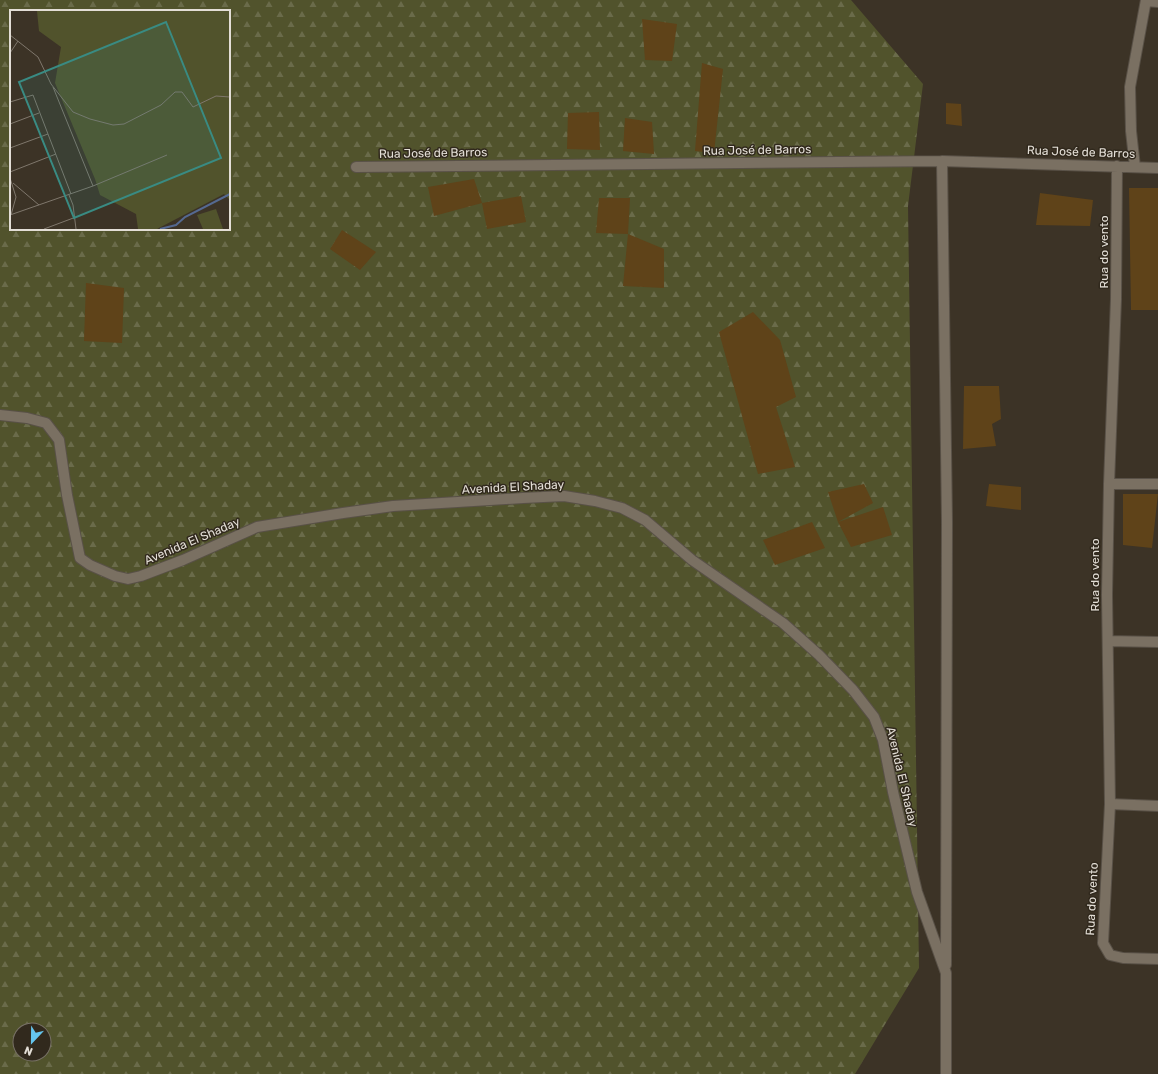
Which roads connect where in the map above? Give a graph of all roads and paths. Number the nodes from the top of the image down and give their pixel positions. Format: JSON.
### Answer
{"nodes":[{"id":1,"x":1146,"y":1,"type":"edge"},
{"id":2,"x":1158,"y":2,"type":"edge"},
{"id":3,"x":942,"y":161,"type":"junction"},
{"id":4,"x":1117,"y":166,"type":"junction"},
{"id":5,"x":356,"y":167,"type":"dead end"},
{"id":6,"x":1135,"y":167,"type":"junction"},
{"id":7,"x":1158,"y":168,"type":"edge"},
{"id":8,"x":0,"y":415,"type":"edge"},
{"id":9,"x":1109,"y":484,"type":"junction"},
{"id":10,"x":1158,"y":484,"type":"edge"},
{"id":11,"x":1108,"y":641,"type":"junction"},
{"id":12,"x":1158,"y":642,"type":"edge"},
{"id":13,"x":1110,"y":804,"type":"junction"},
{"id":14,"x":1158,"y":806,"type":"edge"},
{"id":15,"x":1158,"y":959,"type":"edge"},
{"id":16,"x":946,"y":973,"type":"junction"},
{"id":17,"x":946,"y":1074,"type":"edge"}],
"edges":[{"from":1,"to":2,"type":"street"},
{"from":1,"to":6,"type":"street"},
{"from":3,"to":4,"type":"street","name":"Rua José de Barros"},
{"from":3,"to":5,"type":"street","name":"Rua José de Barros"},
{"from":3,"to":16,"type":"street"},
{"from":4,"to":6,"type":"street","name":"Rua José de Barros"},
{"from":4,"to":9,"type":"street","name":"Rua do vento"},
{"from":6,"to":7,"type":"street","name":"Rua José de Barros"},
{"from":8,"to":16,"type":"street","name":"Avenida El Shaday"},
{"from":9,"to":10,"type":"street"},
{"from":9,"to":11,"type":"street","name":"Rua do vento"},
{"from":11,"to":12,"type":"street"},
{"from":11,"to":13,"type":"street","name":"Rua do vento"},
{"from":13,"to":14,"type":"street"},
{"from":13,"to":15,"type":"street","name":"Rua do vento"},
{"from":16,"to":17,"type":"street","name":"Avenida El Shaday"}]}
